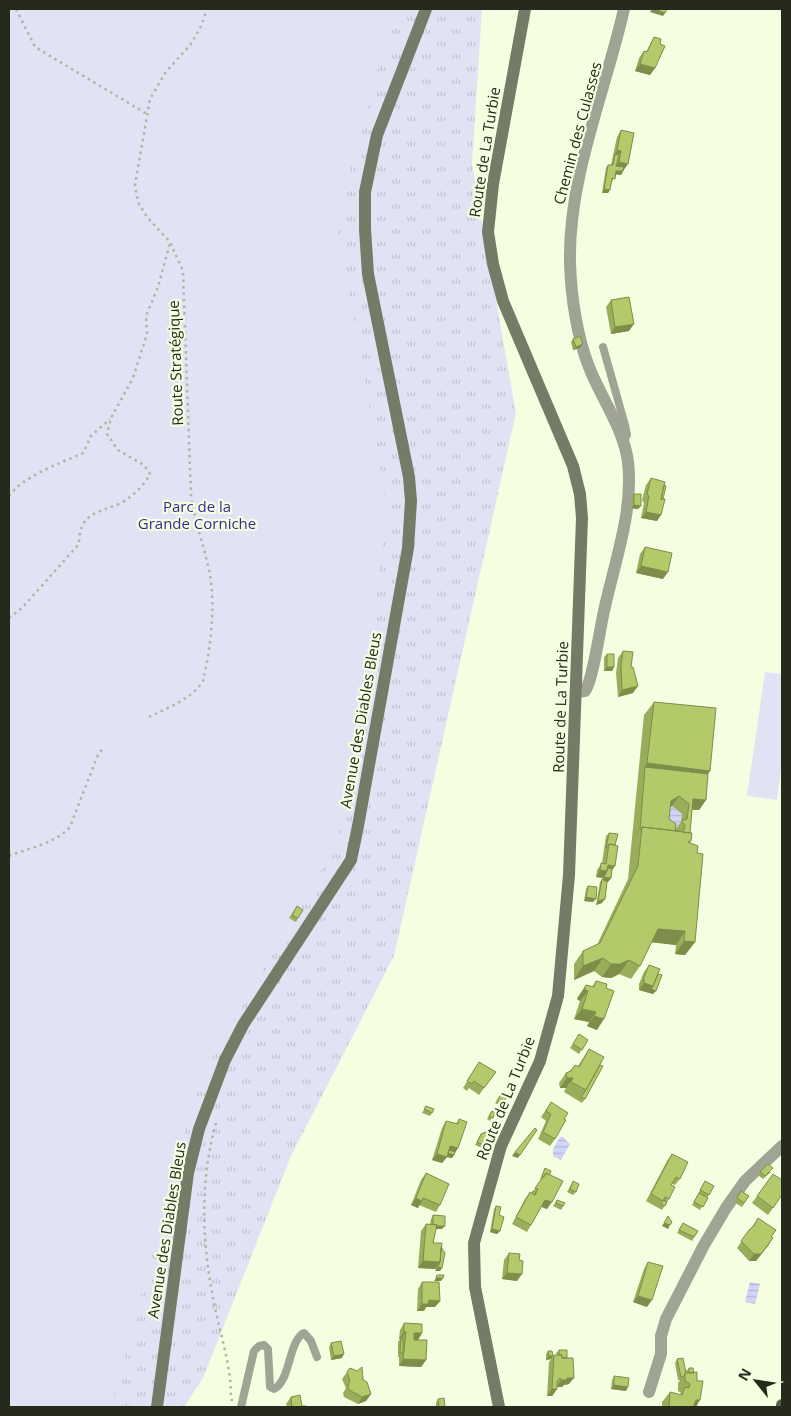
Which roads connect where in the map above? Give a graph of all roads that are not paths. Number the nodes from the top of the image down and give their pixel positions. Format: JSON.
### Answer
{"nodes":[{"id":1,"x":426,"y":9,"type":"edge"},
{"id":2,"x":525,"y":9,"type":"edge"},
{"id":3,"x":624,"y":9,"type":"edge"},
{"id":4,"x":603,"y":347,"type":"dead end"},
{"id":5,"x":623,"y":442,"type":"junction"},
{"id":6,"x":576,"y":692,"type":"junction"},
{"id":7,"x":782,"y":1146,"type":"edge"},
{"id":8,"x":317,"y":1357,"type":"dead end"},
{"id":9,"x":649,"y":1392,"type":"dead end"},
{"id":10,"x":157,"y":1407,"type":"edge"},
{"id":11,"x":237,"y":1407,"type":"edge"},
{"id":12,"x":499,"y":1407,"type":"edge"}],
"edges":[{"from":1,"to":10,"type":"main road","name":"Avenue des Diables Bleus"},
{"from":2,"to":6,"type":"main road","name":"Route de La Turbie"},
{"from":3,"to":5,"type":"street","name":"Chemin des Culasses"},
{"from":4,"to":5,"type":"lane"},
{"from":5,"to":6,"type":"street","name":"Chemin des Culasses"},
{"from":6,"to":12,"type":"main road","name":"Route de La Turbie"},
{"from":7,"to":9,"type":"street"},
{"from":8,"to":11,"type":"lane"}]}
